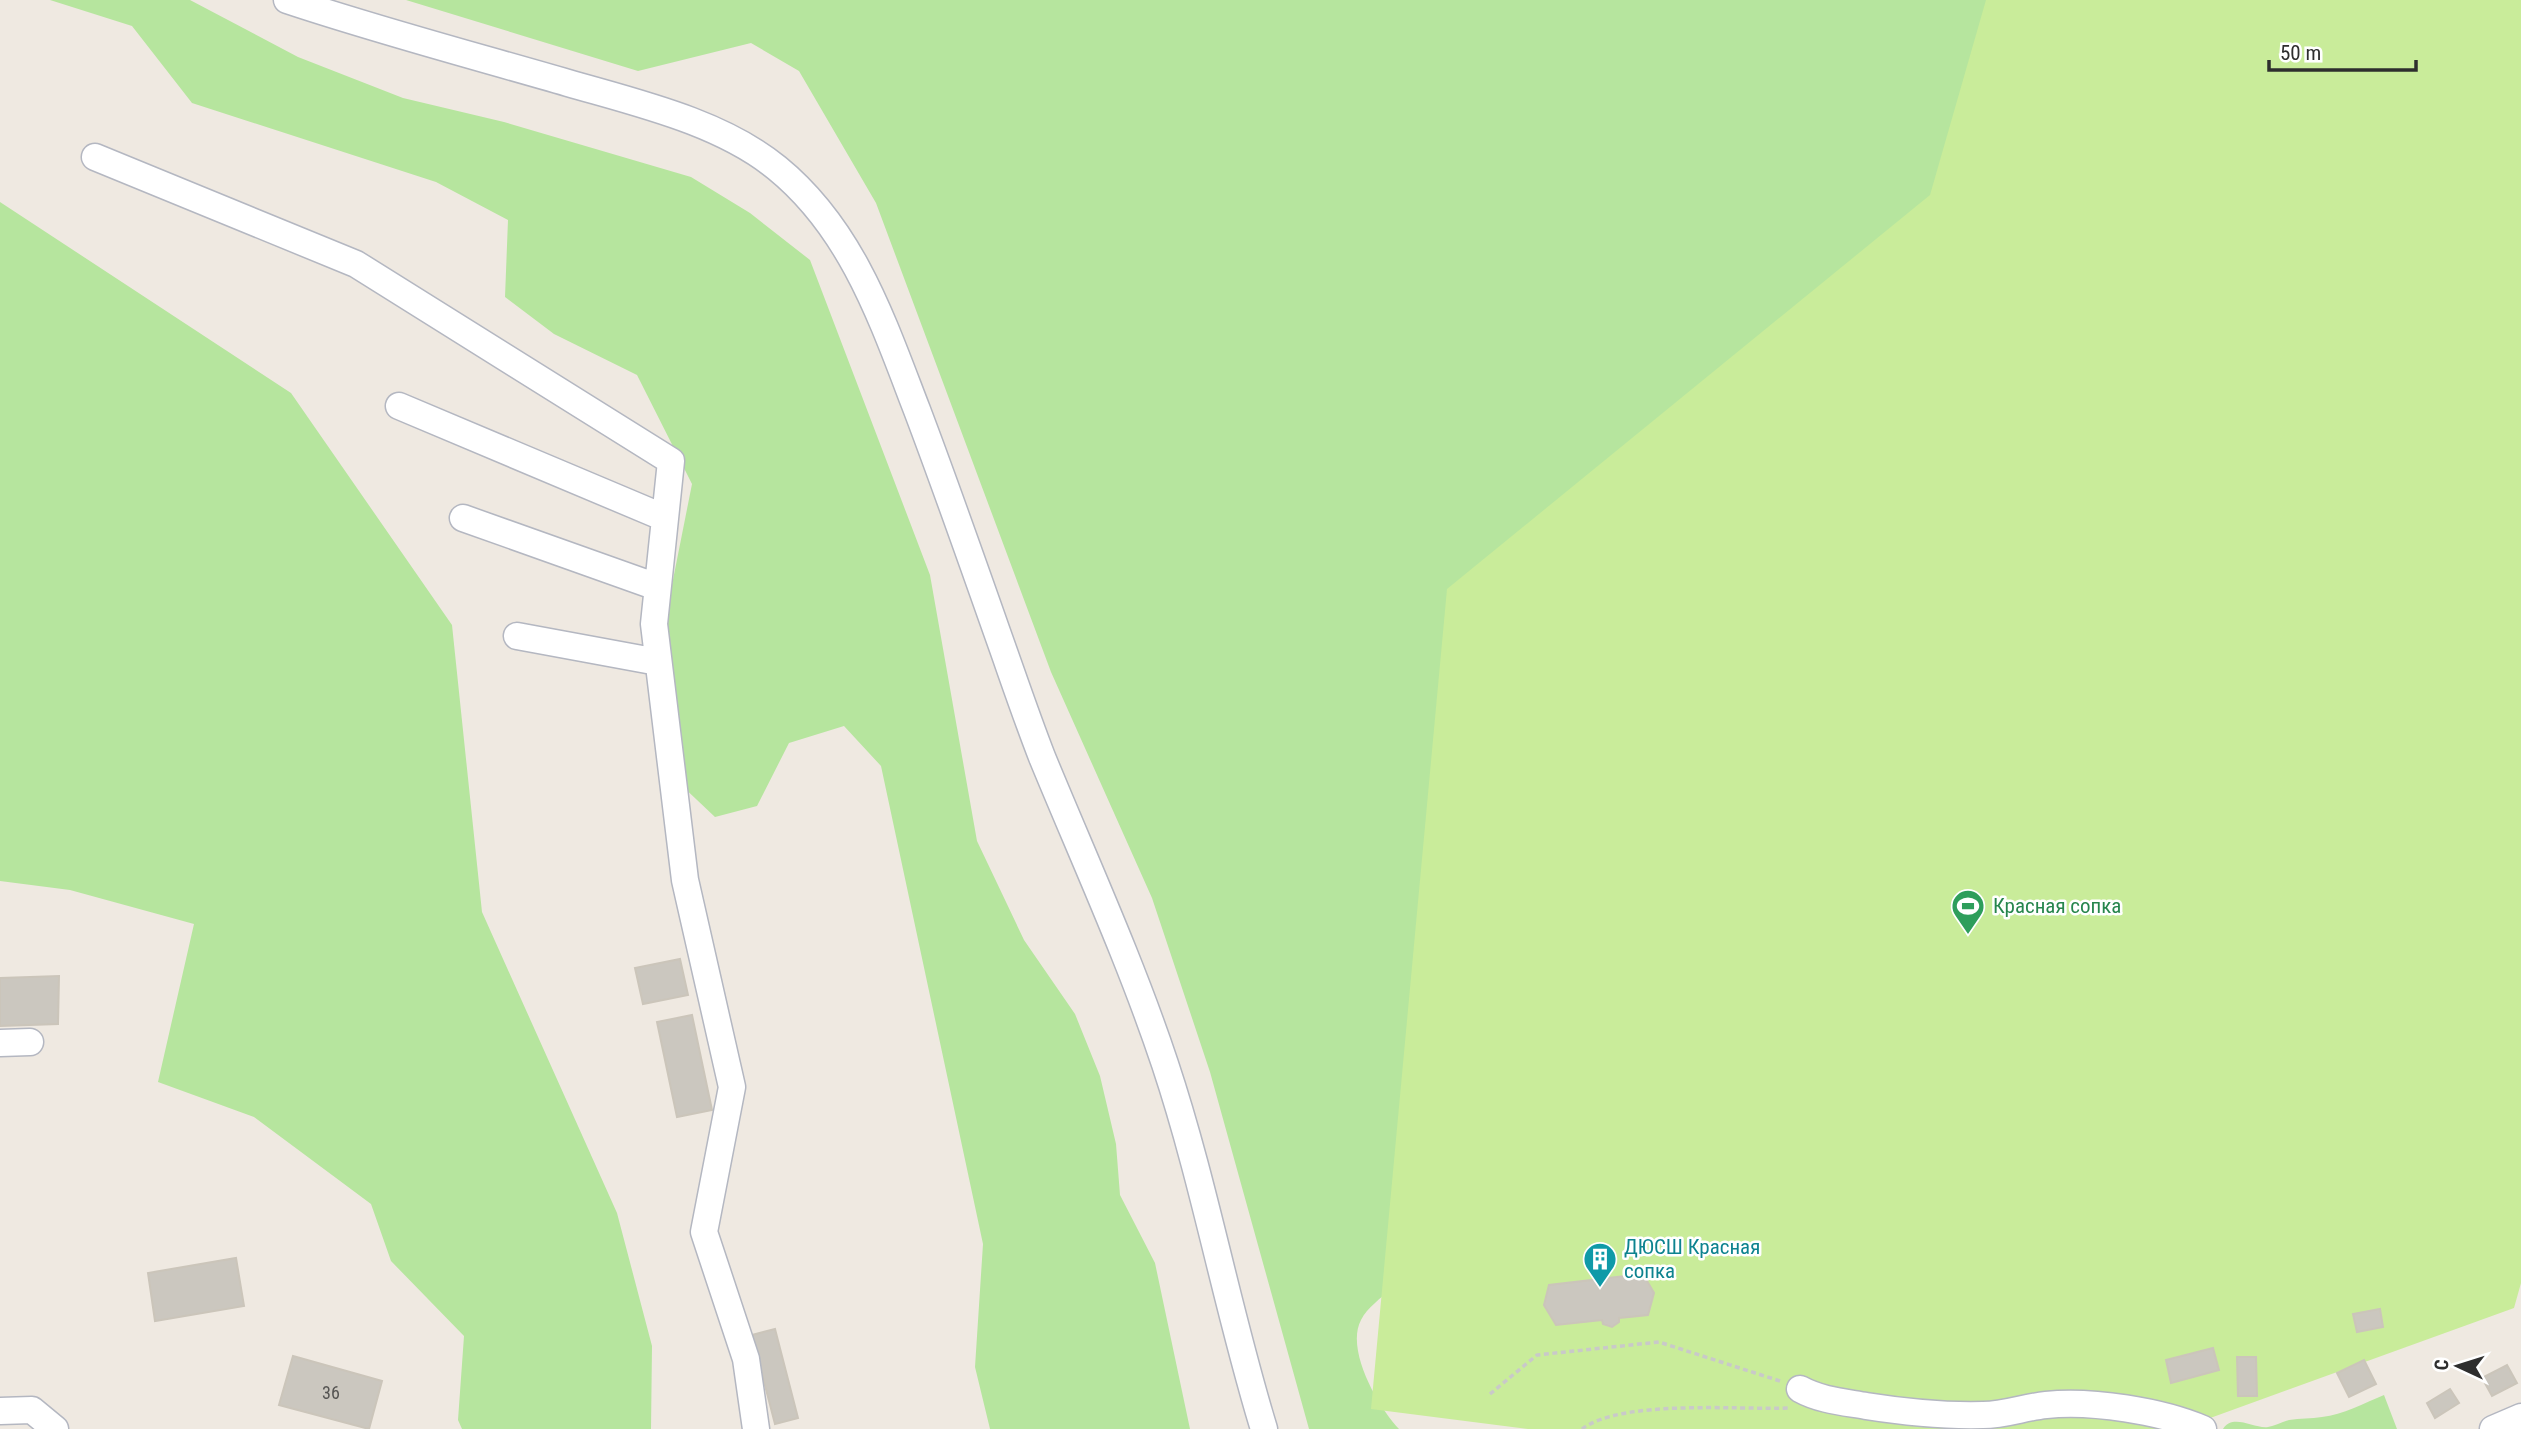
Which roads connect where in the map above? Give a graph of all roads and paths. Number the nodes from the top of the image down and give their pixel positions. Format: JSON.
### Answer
{"nodes":[{"id":1,"x":287,"y":0,"type":"edge"},
{"id":2,"x":95,"y":157,"type":"dead end"},
{"id":3,"x":399,"y":406,"type":"dead end"},
{"id":4,"x":463,"y":518,"type":"dead end"},
{"id":5,"x":665,"y":518,"type":"junction"},
{"id":6,"x":657,"y":587,"type":"junction"},
{"id":7,"x":517,"y":636,"type":"dead end"},
{"id":8,"x":658,"y":662,"type":"junction"},
{"id":9,"x":30,"y":1042,"type":"dead end"},
{"id":10,"x":0,"y":1044,"type":"edge"},
{"id":11,"x":1800,"y":1389,"type":"junction"},
{"id":12,"x":1490,"y":1394,"type":"dead end"},
{"id":13,"x":0,"y":1411,"type":"edge"},
{"id":14,"x":2521,"y":1417,"type":"edge"},
{"id":15,"x":55,"y":1429,"type":"edge"},
{"id":16,"x":756,"y":1429,"type":"edge"},
{"id":17,"x":1264,"y":1429,"type":"edge"},
{"id":18,"x":1582,"y":1429,"type":"edge"},
{"id":19,"x":2203,"y":1429,"type":"edge"},
{"id":20,"x":2493,"y":1429,"type":"edge"}],
"edges":[{"from":1,"to":17,"type":"street"},
{"from":2,"to":5,"type":"street"},
{"from":3,"to":5,"type":"street"},
{"from":4,"to":6,"type":"street"},
{"from":5,"to":6,"type":"street"},
{"from":6,"to":8,"type":"street"},
{"from":7,"to":8,"type":"street"},
{"from":8,"to":16,"type":"street"},
{"from":9,"to":10,"type":"street"},
{"from":11,"to":12,"type":"path"},
{"from":11,"to":18,"type":"path"},
{"from":11,"to":19,"type":"street"},
{"from":13,"to":15,"type":"street"},
{"from":14,"to":20,"type":"street"}]}
